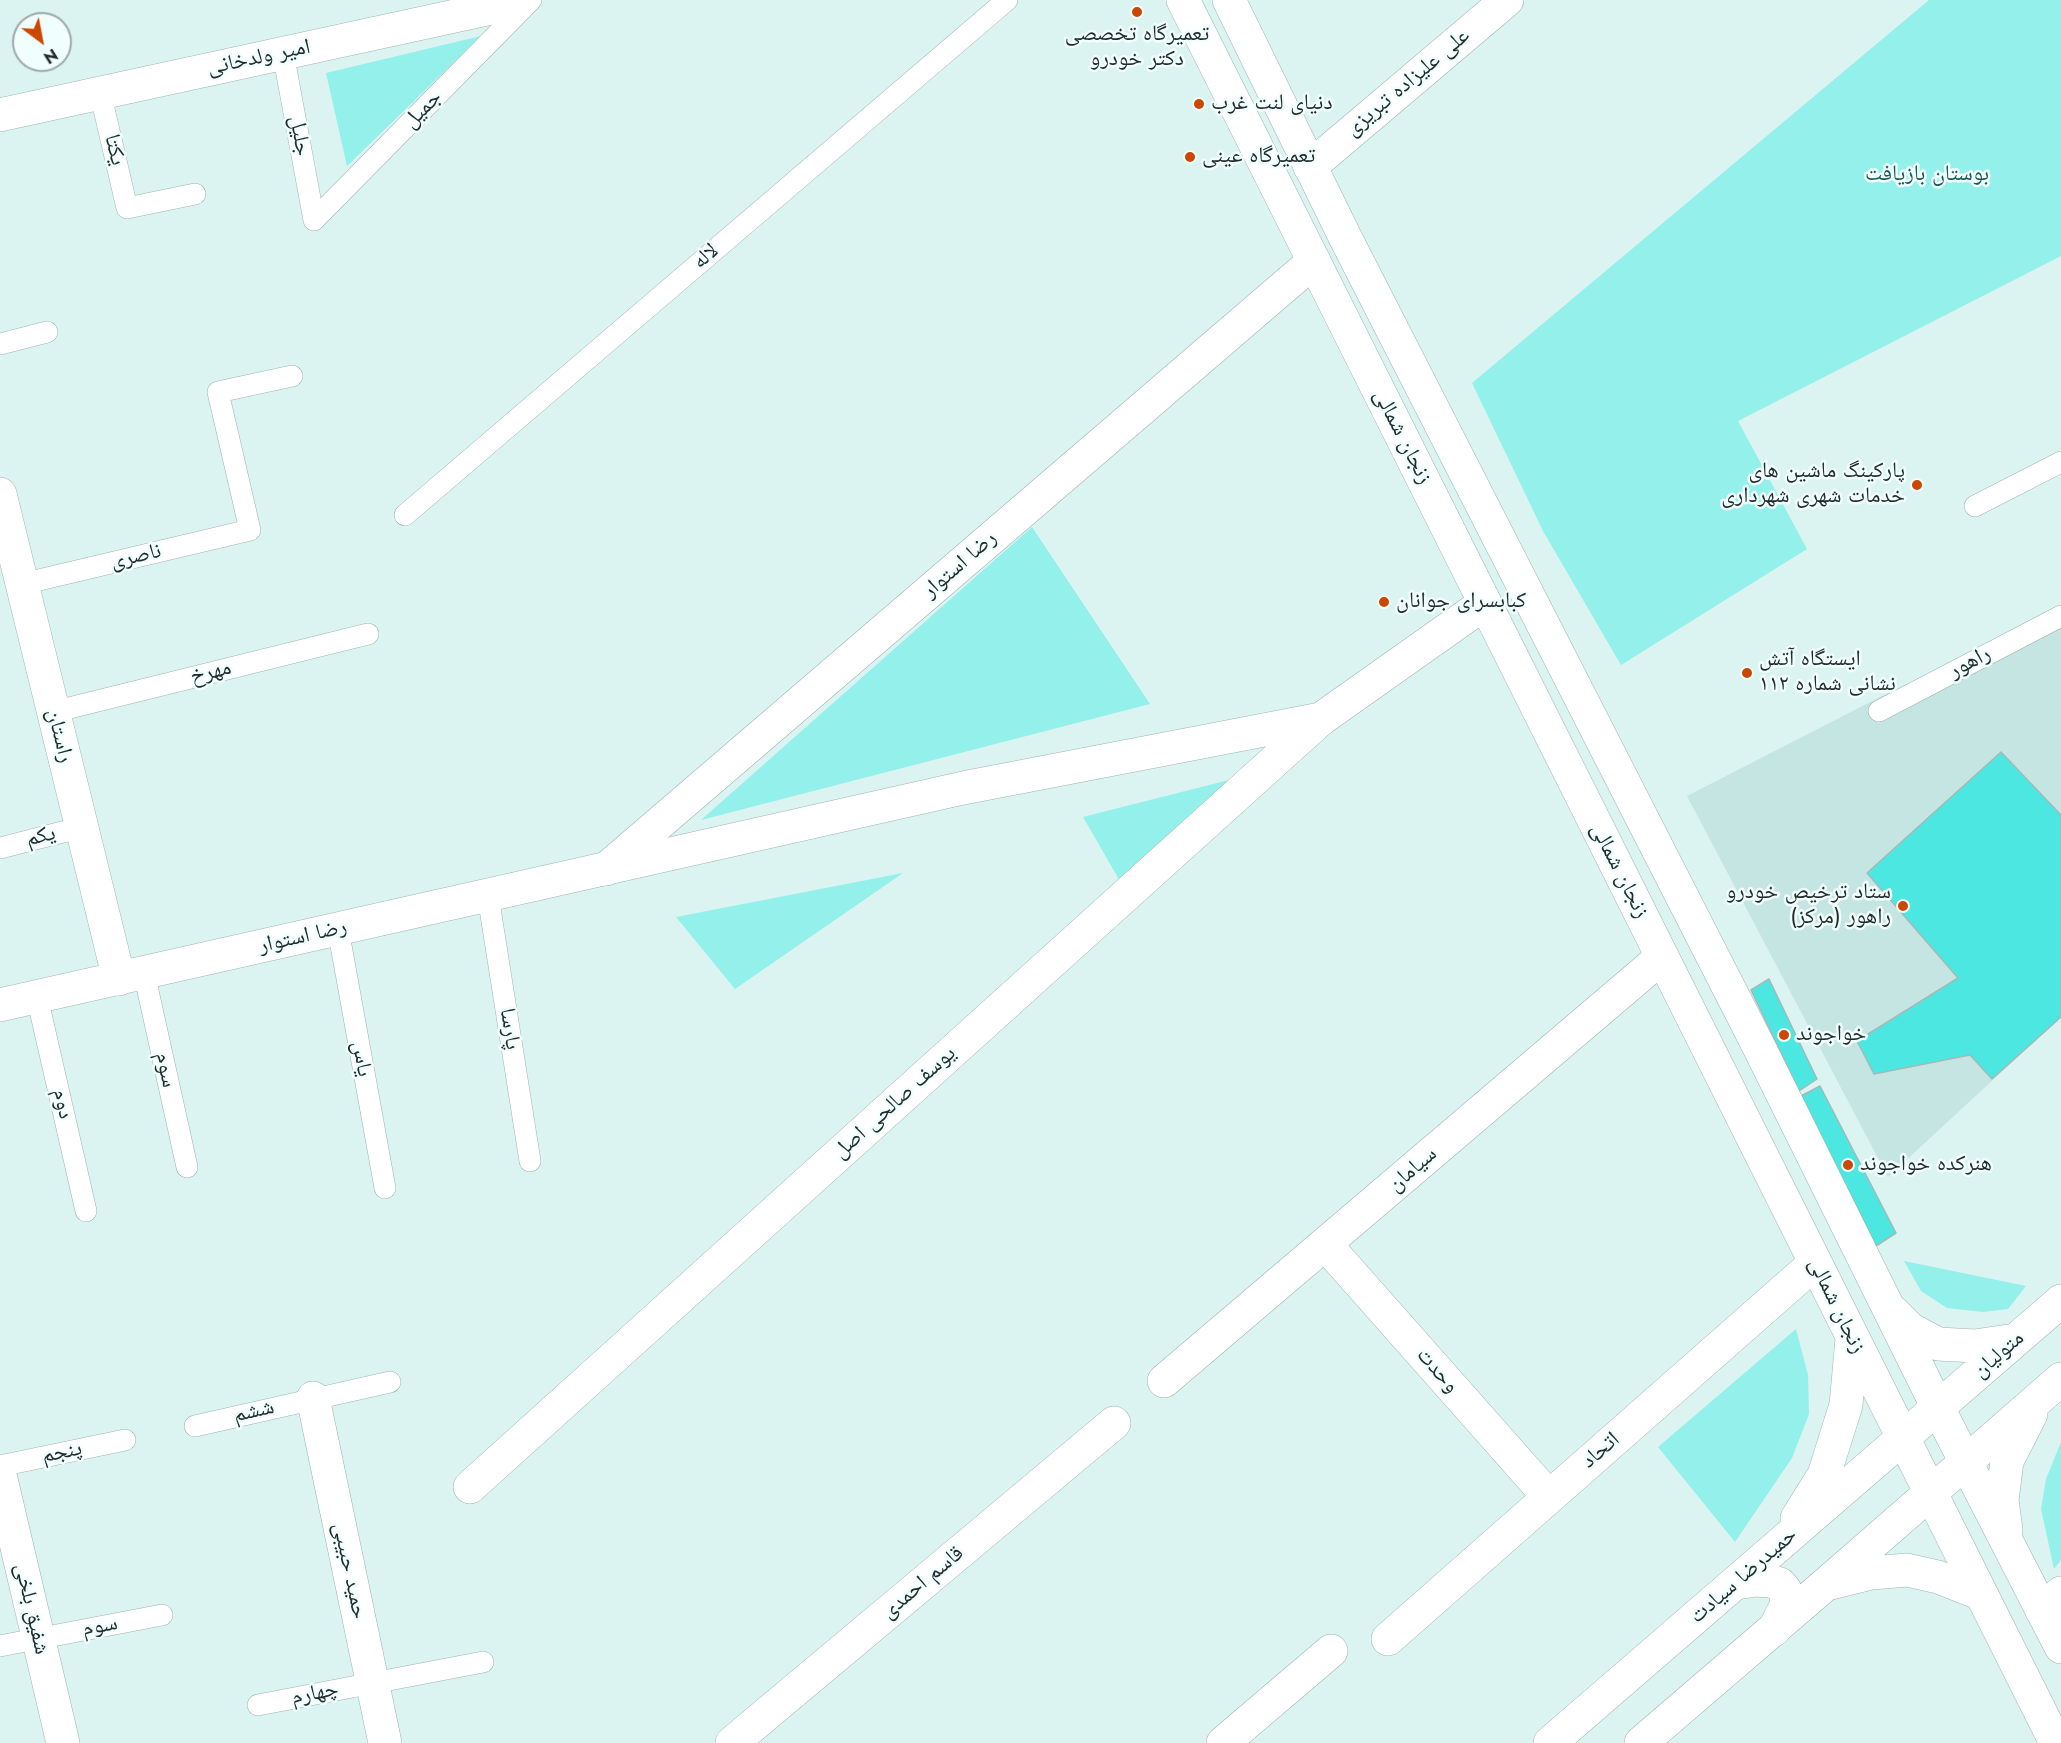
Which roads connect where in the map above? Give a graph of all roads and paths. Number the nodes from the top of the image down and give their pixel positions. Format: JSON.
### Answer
{"nodes":[{"id":1,"x":518,"y":0,"type":"edge"},
{"id":2,"x":531,"y":0,"type":"edge"},
{"id":3,"x":1007,"y":0,"type":"edge"},
{"id":4,"x":1183,"y":0,"type":"edge"},
{"id":5,"x":1229,"y":0,"type":"edge"},
{"id":6,"x":1507,"y":0,"type":"edge"},
{"id":7,"x":283,"y":53,"type":"junction"},
{"id":8,"x":100,"y":92,"type":"junction"},
{"id":9,"x":0,"y":115,"type":"edge"},
{"id":10,"x":1310,"y":167,"type":"junction"},
{"id":11,"x":1278,"y":190,"type":"junction"},
{"id":12,"x":195,"y":194,"type":"dead end"},
{"id":13,"x":314,"y":220,"type":"joint"},
{"id":14,"x":1345,"y":237,"type":"junction"},
{"id":15,"x":1314,"y":261,"type":"junction"},
{"id":16,"x":47,"y":332,"type":"dead end"},
{"id":17,"x":0,"y":344,"type":"edge"},
{"id":18,"x":292,"y":376,"type":"dead end"},
{"id":19,"x":2061,"y":462,"type":"edge"},
{"id":20,"x":0,"y":494,"type":"edge"},
{"id":21,"x":1976,"y":506,"type":"dead end"},
{"id":22,"x":405,"y":515,"type":"dead end"},
{"id":23,"x":11,"y":587,"type":"edge"},
{"id":24,"x":1485,"y":603,"type":"junction"},
{"id":25,"x":2061,"y":616,"type":"edge"},
{"id":26,"x":368,"y":634,"type":"dead end"},
{"id":27,"x":1880,"y":711,"type":"dead end"},
{"id":28,"x":53,"y":712,"type":"junction"},
{"id":29,"x":1321,"y":719,"type":"junction"},
{"id":30,"x":82,"y":827,"type":"junction"},
{"id":31,"x":0,"y":848,"type":"edge"},
{"id":32,"x":606,"y":869,"type":"junction"},
{"id":33,"x":488,"y":896,"type":"junction"},
{"id":34,"x":338,"y":929,"type":"junction"},
{"id":35,"x":1662,"y":957,"type":"junction"},
{"id":36,"x":132,"y":976,"type":"junction"},
{"id":37,"x":37,"y":997,"type":"junction"},
{"id":38,"x":0,"y":1005,"type":"edge"},
{"id":39,"x":530,"y":1161,"type":"dead end"},
{"id":40,"x":187,"y":1167,"type":"dead end"},
{"id":41,"x":385,"y":1188,"type":"dead end"},
{"id":42,"x":86,"y":1211,"type":"dead end"},
{"id":43,"x":1326,"y":1245,"type":"junction"},
{"id":44,"x":1815,"y":1263,"type":"junction"},
{"id":45,"x":2061,"y":1301,"type":"edge"},
{"id":46,"x":1887,"y":1306,"type":"junction"},
{"id":47,"x":1852,"y":1339,"type":"junction"},
{"id":48,"x":2015,"y":1340,"type":"junction"},
{"id":49,"x":1164,"y":1381,"type":"dead end"},
{"id":50,"x":390,"y":1382,"type":"dead end"},
{"id":51,"x":2050,"y":1388,"type":"edge"},
{"id":52,"x":313,"y":1398,"type":"junction"},
{"id":53,"x":1938,"y":1408,"type":"junction"},
{"id":54,"x":1114,"y":1423,"type":"dead end"},
{"id":55,"x":195,"y":1426,"type":"dead end"},
{"id":56,"x":125,"y":1440,"type":"dead end"},
{"id":57,"x":1903,"y":1440,"type":"junction"},
{"id":58,"x":1965,"y":1463,"type":"junction"},
{"id":59,"x":0,"y":1466,"type":"edge"},
{"id":60,"x":0,"y":1475,"type":"edge"},
{"id":61,"x":470,"y":1487,"type":"dead end"},
{"id":62,"x":1929,"y":1494,"type":"junction"},
{"id":63,"x":1549,"y":1497,"type":"junction"},
{"id":64,"x":1781,"y":1544,"type":"junction"},
{"id":65,"x":2007,"y":1544,"type":"junction"},
{"id":66,"x":1736,"y":1583,"type":"junction"},
{"id":67,"x":1826,"y":1584,"type":"junction"},
{"id":68,"x":1979,"y":1593,"type":"junction"},
{"id":69,"x":2052,"y":1602,"type":"edge"},
{"id":70,"x":162,"y":1615,"type":"dead end"},
{"id":71,"x":1774,"y":1630,"type":"junction"},
{"id":72,"x":38,"y":1638,"type":"junction"},
{"id":73,"x":1388,"y":1640,"type":"dead end"},
{"id":74,"x":0,"y":1646,"type":"edge"},
{"id":75,"x":2061,"y":1647,"type":"edge"},
{"id":76,"x":1331,"y":1651,"type":"dead end"},
{"id":77,"x":483,"y":1662,"type":"dead end"},
{"id":78,"x":373,"y":1683,"type":"junction"},
{"id":79,"x":258,"y":1705,"type":"dead end"},
{"id":80,"x":63,"y":1743,"type":"edge"},
{"id":81,"x":385,"y":1743,"type":"edge"},
{"id":82,"x":732,"y":1743,"type":"edge"},
{"id":83,"x":1223,"y":1743,"type":"edge"},
{"id":84,"x":1550,"y":1743,"type":"edge"},
{"id":85,"x":1641,"y":1743,"type":"edge"},
{"id":86,"x":2056,"y":1743,"type":"edge"}],
"edges":[{"from":1,"to":7,"type":"street","name":"امیر ولدخانی"},
{"from":2,"to":13,"type":"lane","name":"جمیل"},
{"from":3,"to":22,"type":"lane","name":"لاله"},
{"from":4,"to":11,"type":"street","name":"زنجان شمالی"},
{"from":5,"to":10,"type":"street","name":"زنجان شمالی"},
{"from":6,"to":10,"type":"street","name":"علی علیزاده تبریزی"},
{"from":7,"to":8,"type":"street","name":"امیر ولدخانی"},
{"from":7,"to":13,"type":"lane","name":"جلیل"},
{"from":8,"to":9,"type":"street","name":"امیر ولدخانی"},
{"from":8,"to":12,"type":"lane","name":"یکتا"},
{"from":10,"to":11,"type":"street","name":"علی علیزاده تبریزی"},
{"from":10,"to":14,"type":"street","name":"زنجان شمالی"},
{"from":11,"to":15,"type":"street","name":"زنجان شمالی"},
{"from":14,"to":15,"type":"street","name":"رضا استوار"},
{"from":14,"to":46,"type":"street","name":"زنجان شمالی"},
{"from":15,"to":24,"type":"street","name":"زنجان شمالی"},
{"from":15,"to":32,"type":"street","name":"رضا استوار"},
{"from":16,"to":17,"type":"lane"},
{"from":18,"to":23,"type":"lane","name":"ناصری"},
{"from":19,"to":21,"type":"lane"},
{"from":20,"to":23,"type":"street","name":"راستان"},
{"from":23,"to":28,"type":"street","name":"راستان"},
{"from":24,"to":29,"type":"street","name":"رضا استوار"},
{"from":24,"to":35,"type":"street","name":"زنجان شمالی"},
{"from":25,"to":27,"type":"lane","name":"راهور"},
{"from":26,"to":28,"type":"lane","name":"مهرخ"},
{"from":28,"to":30,"type":"street","name":"راستان"},
{"from":29,"to":32,"type":"street","name":"رضا استوار"},
{"from":29,"to":61,"type":"street","name":"یوسف صالحی اصل"},
{"from":30,"to":31,"type":"lane","name":"یکم"},
{"from":30,"to":36,"type":"street","name":"راستان"},
{"from":32,"to":33,"type":"street","name":"رضا استوار"},
{"from":33,"to":34,"type":"street","name":"رضا استوار"},
{"from":33,"to":39,"type":"lane","name":"پارسا"},
{"from":34,"to":36,"type":"street","name":"رضا استوار"},
{"from":34,"to":41,"type":"lane","name":"یاس"},
{"from":35,"to":43,"type":"street","name":"سیامان"},
{"from":35,"to":44,"type":"street","name":"زنجان شمالی"},
{"from":36,"to":37,"type":"street","name":"رضا استوار"},
{"from":36,"to":40,"type":"lane","name":"سوم"},
{"from":37,"to":38,"type":"street","name":"رضا استوار"},
{"from":37,"to":42,"type":"lane","name":"دوم"},
{"from":43,"to":49,"type":"street","name":"سیامان"},
{"from":43,"to":63,"type":"street","name":"وحدت"},
{"from":44,"to":47,"type":"street","name":"زنجان شمالی"},
{"from":44,"to":63,"type":"street","name":"اتحاد"},
{"from":45,"to":48,"type":"street","name":"متولیان"},
{"from":46,"to":48,"type":"street"},
{"from":46,"to":53,"type":"street","name":"زنجان شمالی"},
{"from":47,"to":57,"type":"street","name":"زنجان شمالی"},
{"from":47,"to":64,"type":"street"},
{"from":48,"to":53,"type":"street","name":"متولیان"},
{"from":50,"to":52,"type":"lane"},
{"from":51,"to":58,"type":"street"},
{"from":51,"to":65,"type":"street"},
{"from":52,"to":55,"type":"lane","name":"ششم"},
{"from":52,"to":78,"type":"street","name":"حمید حبیبی"},
{"from":53,"to":57,"type":"street","name":"حمیدرضا سیادت"},
{"from":53,"to":58,"type":"street","name":"زنجان شمالی"},
{"from":54,"to":82,"type":"street","name":"قاسم احمدی"},
{"from":56,"to":59,"type":"lane","name":"پنجم"},
{"from":57,"to":62,"type":"street","name":"زنجان شمالی"},
{"from":57,"to":64,"type":"street","name":"حمیدرضا سیادت"},
{"from":58,"to":62,"type":"street"},
{"from":58,"to":65,"type":"street","name":"زنجان شمالی"},
{"from":60,"to":72,"type":"street","name":"شفیق بلخی"},
{"from":62,"to":67,"type":"street"},
{"from":62,"to":68,"type":"street","name":"زنجان شمالی"},
{"from":63,"to":73,"type":"street","name":"اتحاد"},
{"from":64,"to":66,"type":"street","name":"حمیدرضا سیادت"},
{"from":65,"to":69,"type":"street","name":"زنجان شمالی"},
{"from":66,"to":71,"type":"street"},
{"from":66,"to":84,"type":"street","name":"حمیدرضا سیادت"},
{"from":67,"to":68,"type":"street"},
{"from":67,"to":71,"type":"street"},
{"from":68,"to":86,"type":"street","name":"زنجان شمالی"},
{"from":69,"to":75,"type":"street","name":"زنجان شمالی"},
{"from":70,"to":72,"type":"lane","name":"سوم"},
{"from":71,"to":85,"type":"street"},
{"from":72,"to":74,"type":"lane"},
{"from":72,"to":80,"type":"street","name":"شفیق بلخی"},
{"from":76,"to":83,"type":"street"},
{"from":77,"to":78,"type":"lane"},
{"from":78,"to":79,"type":"lane","name":"چهارم"},
{"from":78,"to":81,"type":"street","name":"حمید حبیبی"}]}
